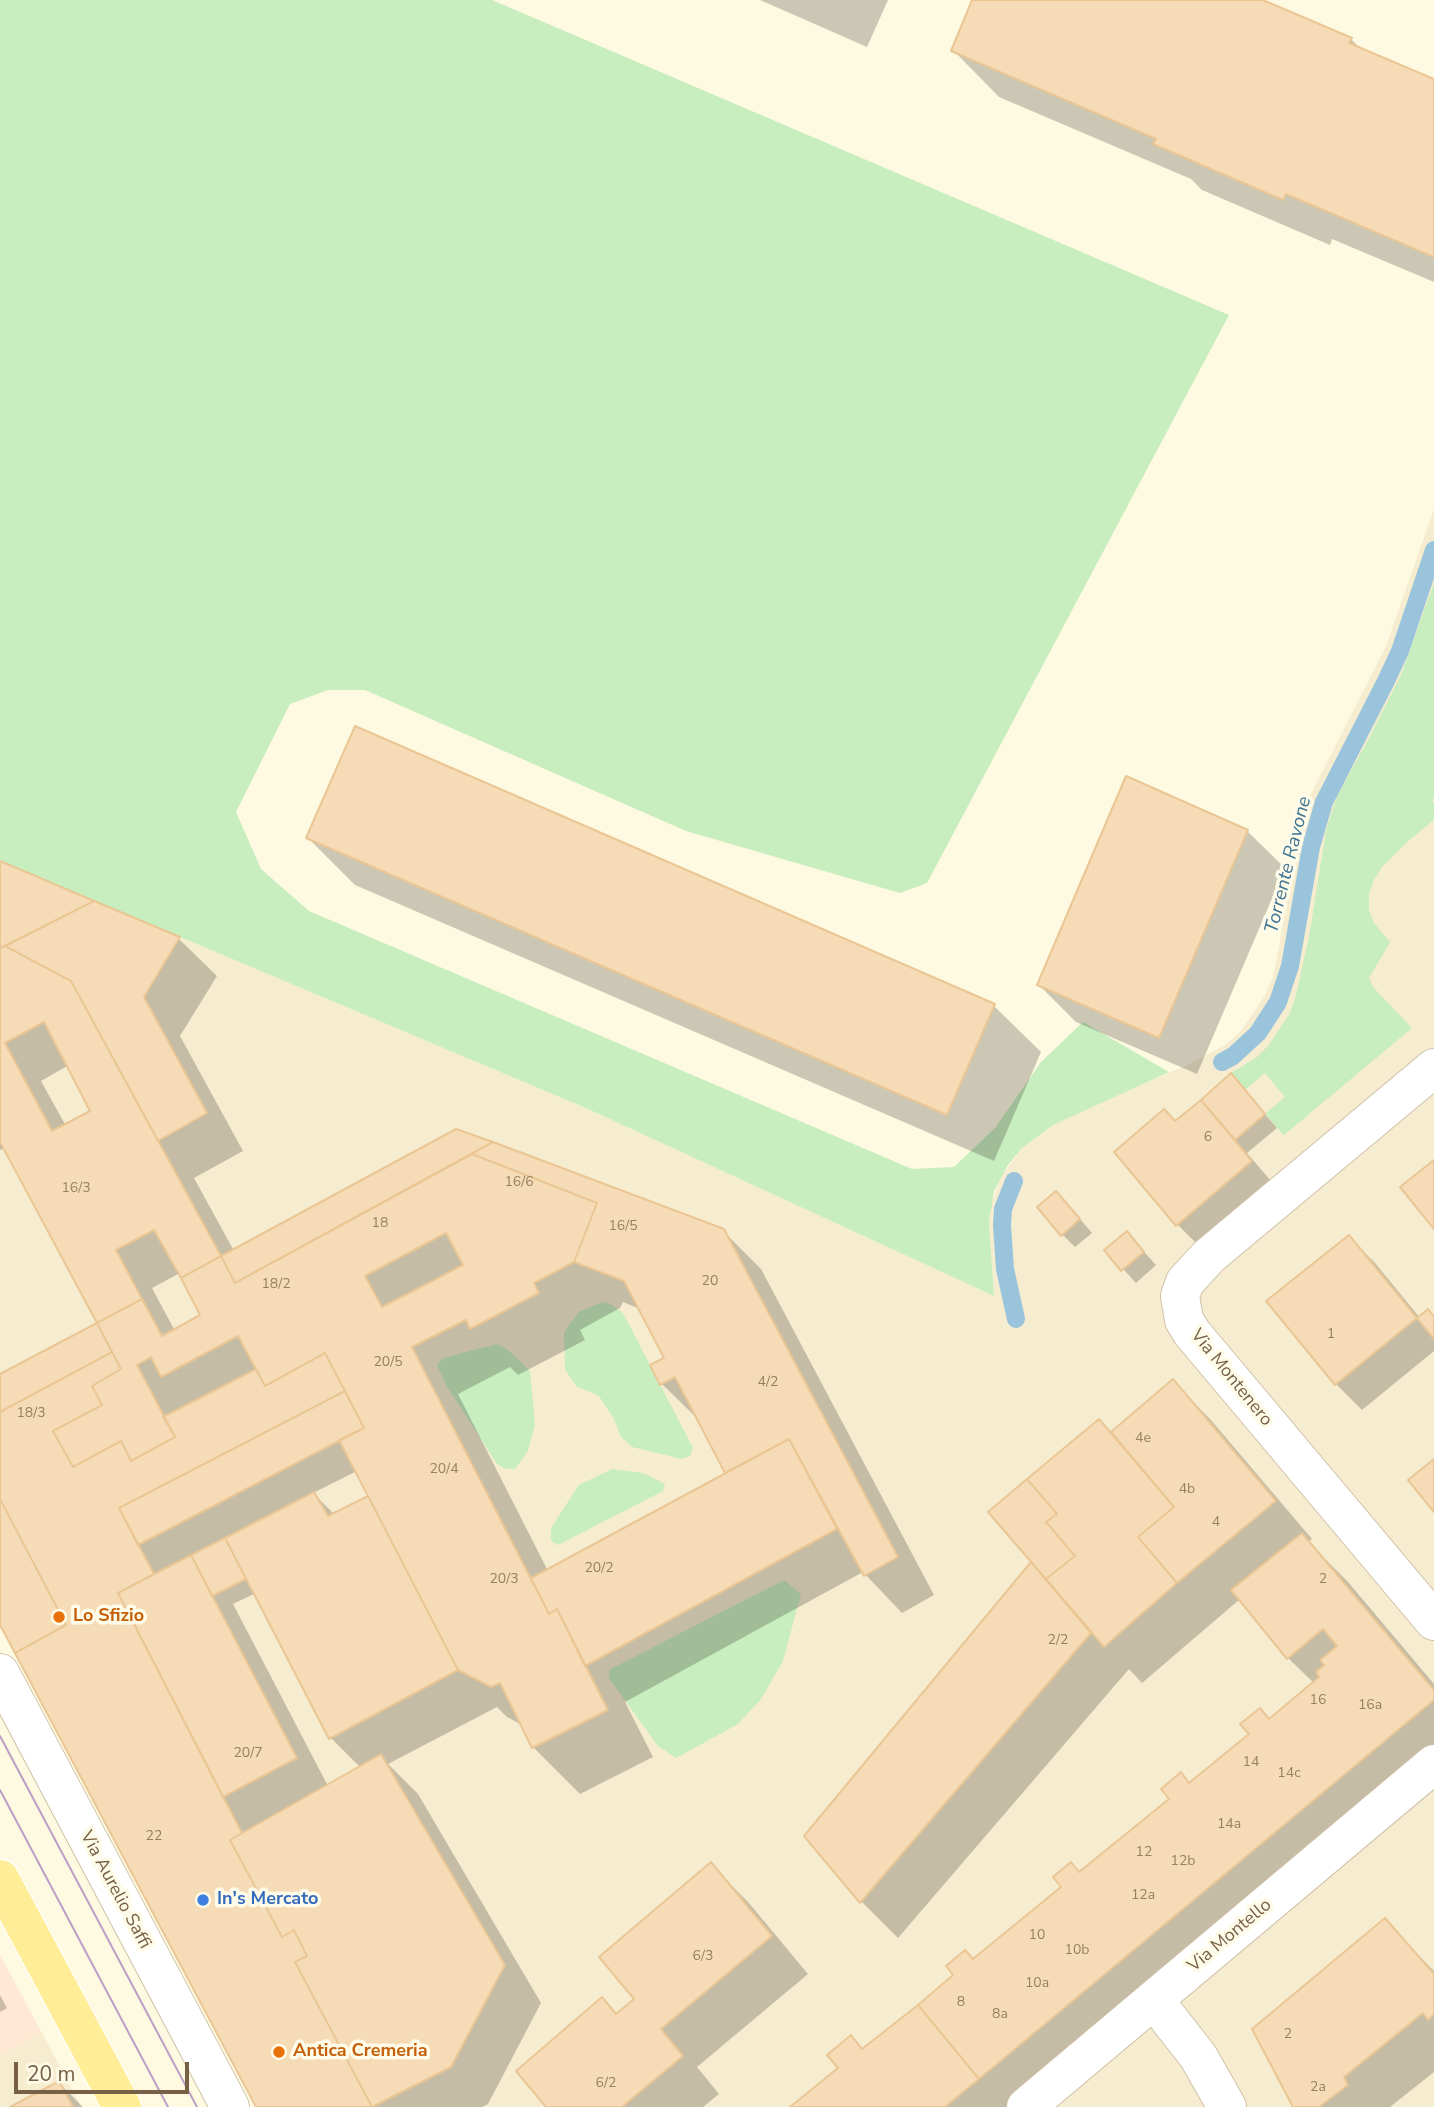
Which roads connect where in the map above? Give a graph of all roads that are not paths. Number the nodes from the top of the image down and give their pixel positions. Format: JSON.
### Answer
{"nodes":[{"id":1,"x":1434,"y":1068,"type":"edge"},
{"id":2,"x":1434,"y":1621,"type":"edge"},
{"id":3,"x":0,"y":1673,"type":"edge"},
{"id":4,"x":1434,"y":1765,"type":"edge"},
{"id":5,"x":0,"y":1879,"type":"edge"},
{"id":6,"x":1154,"y":2000,"type":"junction"},
{"id":7,"x":122,"y":2107,"type":"edge"},
{"id":8,"x":230,"y":2107,"type":"edge"},
{"id":9,"x":1026,"y":2107,"type":"edge"},
{"id":10,"x":1227,"y":2107,"type":"edge"}],
"edges":[{"from":1,"to":2,"type":"street","name":"Via Montenero"},
{"from":3,"to":8,"type":"street","name":"Via Aurelio Saffi"},
{"from":4,"to":6,"type":"street","name":"Via Montello"},
{"from":5,"to":7,"type":"main road"},
{"from":6,"to":9,"type":"street","name":"Via Montello"},
{"from":6,"to":10,"type":"street"}]}
